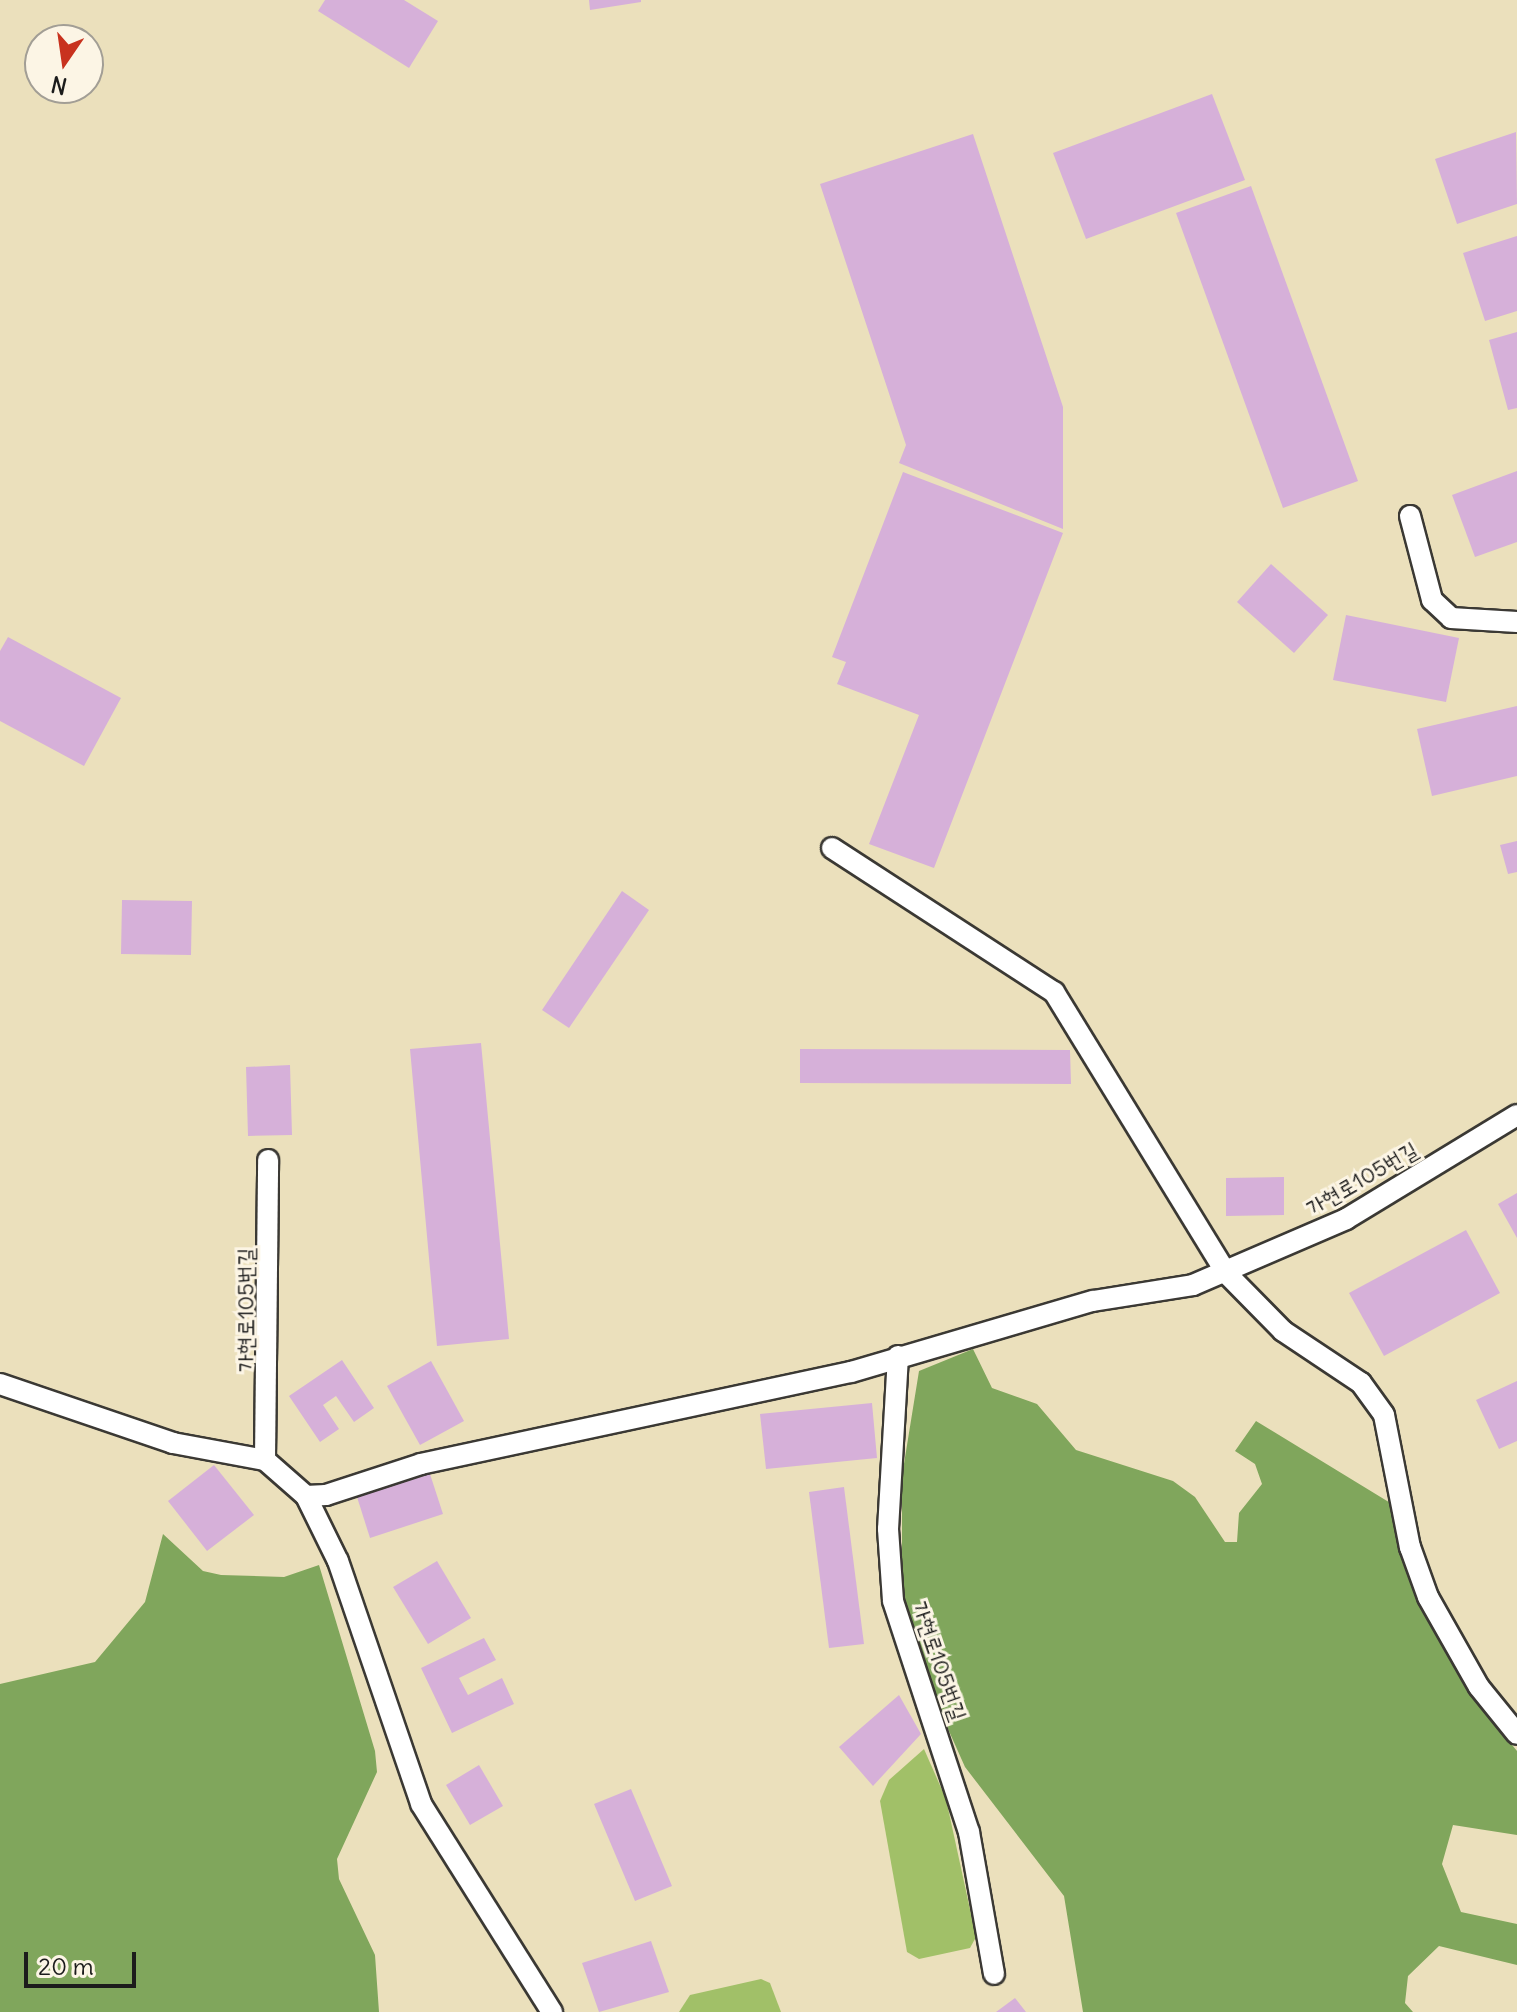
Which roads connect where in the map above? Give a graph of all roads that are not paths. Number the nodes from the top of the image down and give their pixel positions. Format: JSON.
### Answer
{"nodes":[{"id":1,"x":1410,"y":516,"type":"dead end"},
{"id":2,"x":1517,"y":622,"type":"edge"},
{"id":3,"x":832,"y":848,"type":"dead end"},
{"id":4,"x":1517,"y":1115,"type":"edge"},
{"id":5,"x":268,"y":1160,"type":"dead end"},
{"id":6,"x":1227,"y":1274,"type":"junction"},
{"id":7,"x":898,"y":1356,"type":"junction"},
{"id":8,"x":0,"y":1384,"type":"edge"},
{"id":9,"x":265,"y":1460,"type":"junction"},
{"id":10,"x":306,"y":1496,"type":"junction"},
{"id":11,"x":1517,"y":1734,"type":"edge"},
{"id":12,"x":994,"y":1974,"type":"dead end"},
{"id":13,"x":552,"y":2012,"type":"edge"}],
"edges":[{"from":1,"to":2,"type":"lane"},
{"from":3,"to":6,"type":"lane"},
{"from":4,"to":6,"type":"lane","name":"가현로105번길"},
{"from":5,"to":9,"type":"lane","name":"가현로105번길"},
{"from":6,"to":7,"type":"lane","name":"가현로105번길"},
{"from":6,"to":11,"type":"lane"},
{"from":7,"to":10,"type":"lane","name":"가현로105번길"},
{"from":7,"to":12,"type":"lane","name":"가현로105번길"},
{"from":8,"to":9,"type":"lane"},
{"from":9,"to":10,"type":"lane"},
{"from":10,"to":13,"type":"lane"}]}
